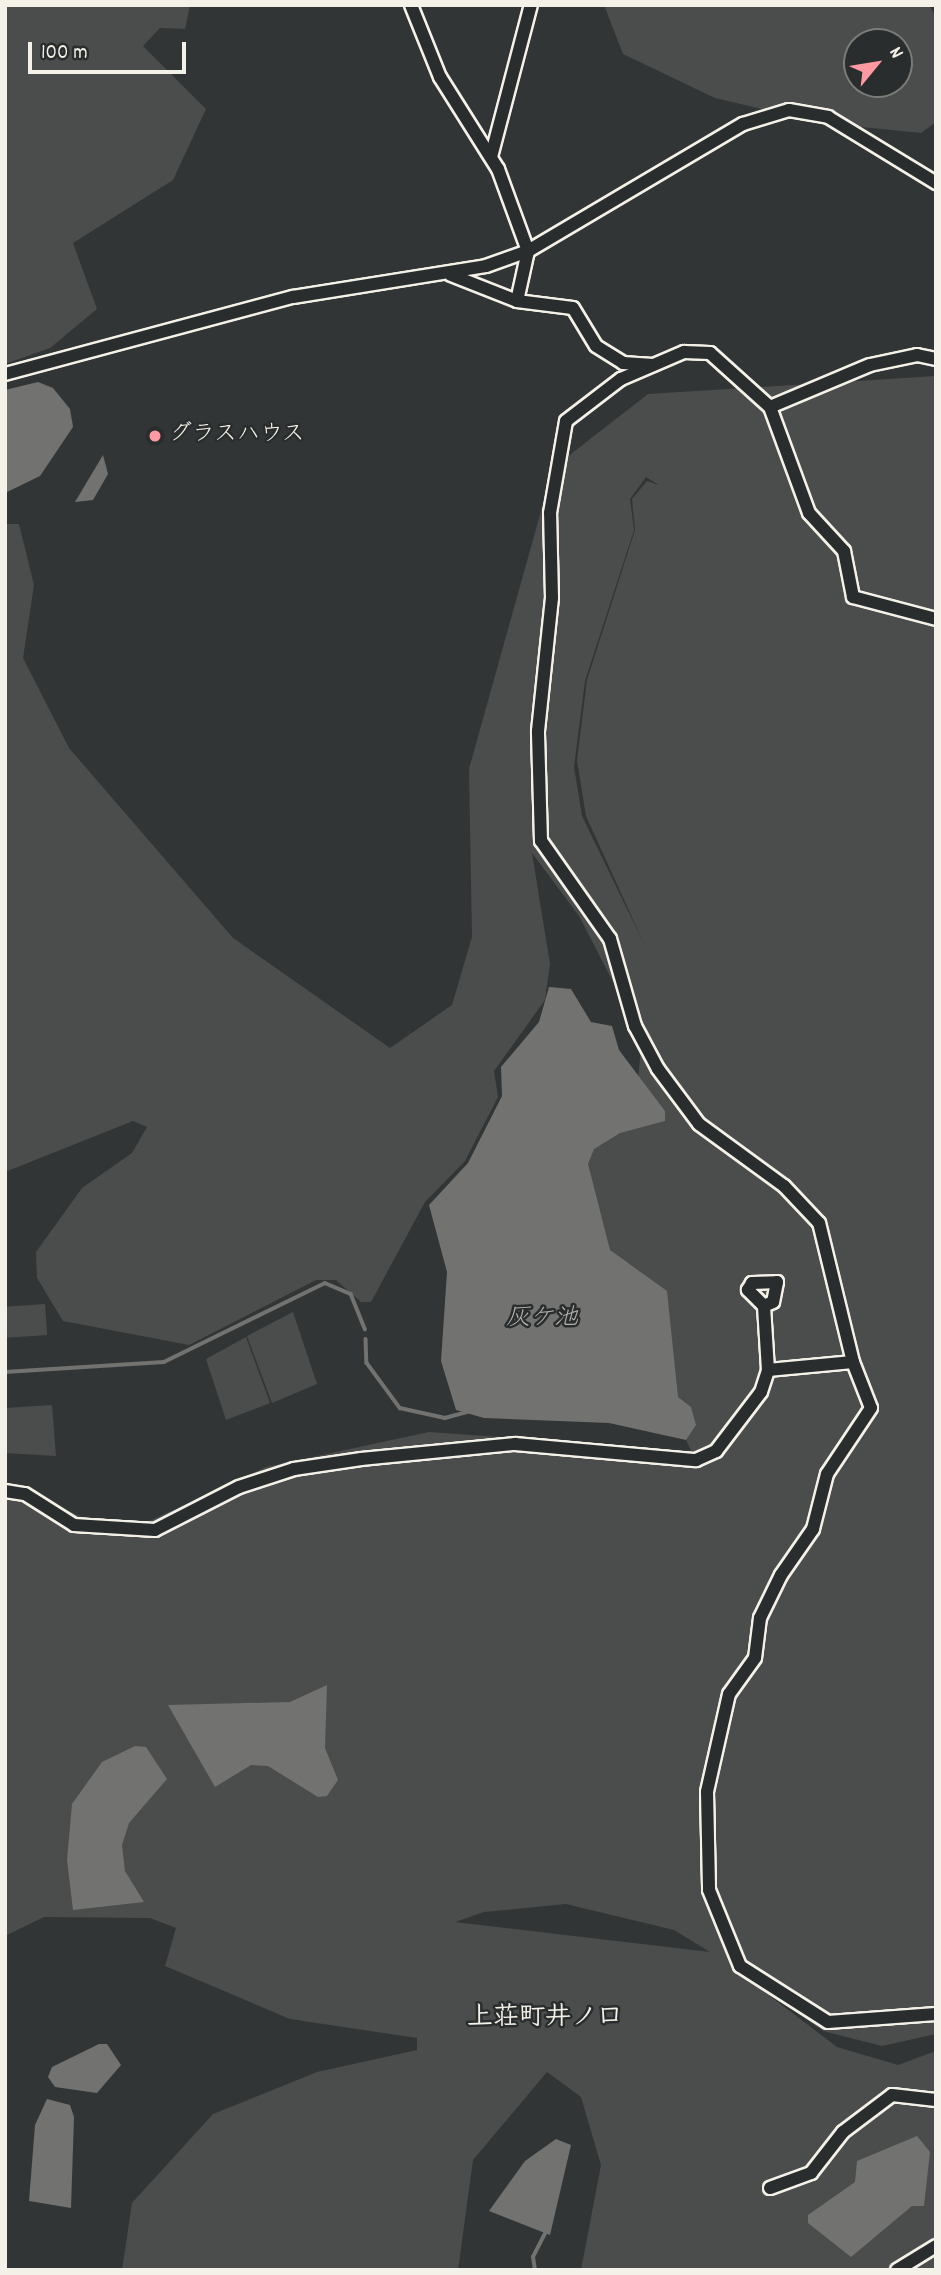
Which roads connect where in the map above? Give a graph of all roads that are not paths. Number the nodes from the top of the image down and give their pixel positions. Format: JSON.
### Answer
{"nodes":[{"id":1,"x":411,"y":5,"type":"edge"},
{"id":2,"x":531,"y":5,"type":"edge"},
{"id":3,"x":491,"y":157,"type":"junction"},
{"id":4,"x":936,"y":183,"type":"edge"},
{"id":5,"x":528,"y":251,"type":"junction"},
{"id":6,"x":451,"y":275,"type":"junction"},
{"id":7,"x":517,"y":301,"type":"junction"},
{"id":8,"x":936,"y":359,"type":"edge"},
{"id":9,"x":657,"y":365,"type":"junction"},
{"id":10,"x":5,"y":374,"type":"edge"},
{"id":11,"x":770,"y":407,"type":"junction"},
{"id":12,"x":936,"y":619,"type":"edge"},
{"id":13,"x":764,"y":1306,"type":"dead end"},
{"id":14,"x":853,"y":1362,"type":"junction"},
{"id":15,"x":768,"y":1370,"type":"junction"},
{"id":16,"x":5,"y":1491,"type":"edge"},
{"id":17,"x":936,"y":2014,"type":"edge"},
{"id":18,"x":936,"y":2100,"type":"edge"},
{"id":19,"x":770,"y":2188,"type":"dead end"},
{"id":20,"x":936,"y":2246,"type":"edge"},
{"id":21,"x":897,"y":2270,"type":"edge"}],
"edges":[{"from":1,"to":3,"type":"street"},
{"from":2,"to":3,"type":"street"},
{"from":3,"to":5,"type":"street"},
{"from":4,"to":5,"type":"street"},
{"from":5,"to":6,"type":"street"},
{"from":5,"to":7,"type":"street"},
{"from":6,"to":7,"type":"street"},
{"from":6,"to":10,"type":"street"},
{"from":7,"to":9,"type":"street"},
{"from":8,"to":11,"type":"street"},
{"from":9,"to":11,"type":"street"},
{"from":9,"to":14,"type":"street"},
{"from":11,"to":12,"type":"street"},
{"from":13,"to":15,"type":"street"},
{"from":14,"to":15,"type":"street"},
{"from":14,"to":17,"type":"street"},
{"from":15,"to":16,"type":"street"},
{"from":18,"to":19,"type":"street"},
{"from":20,"to":21,"type":"street"}]}
